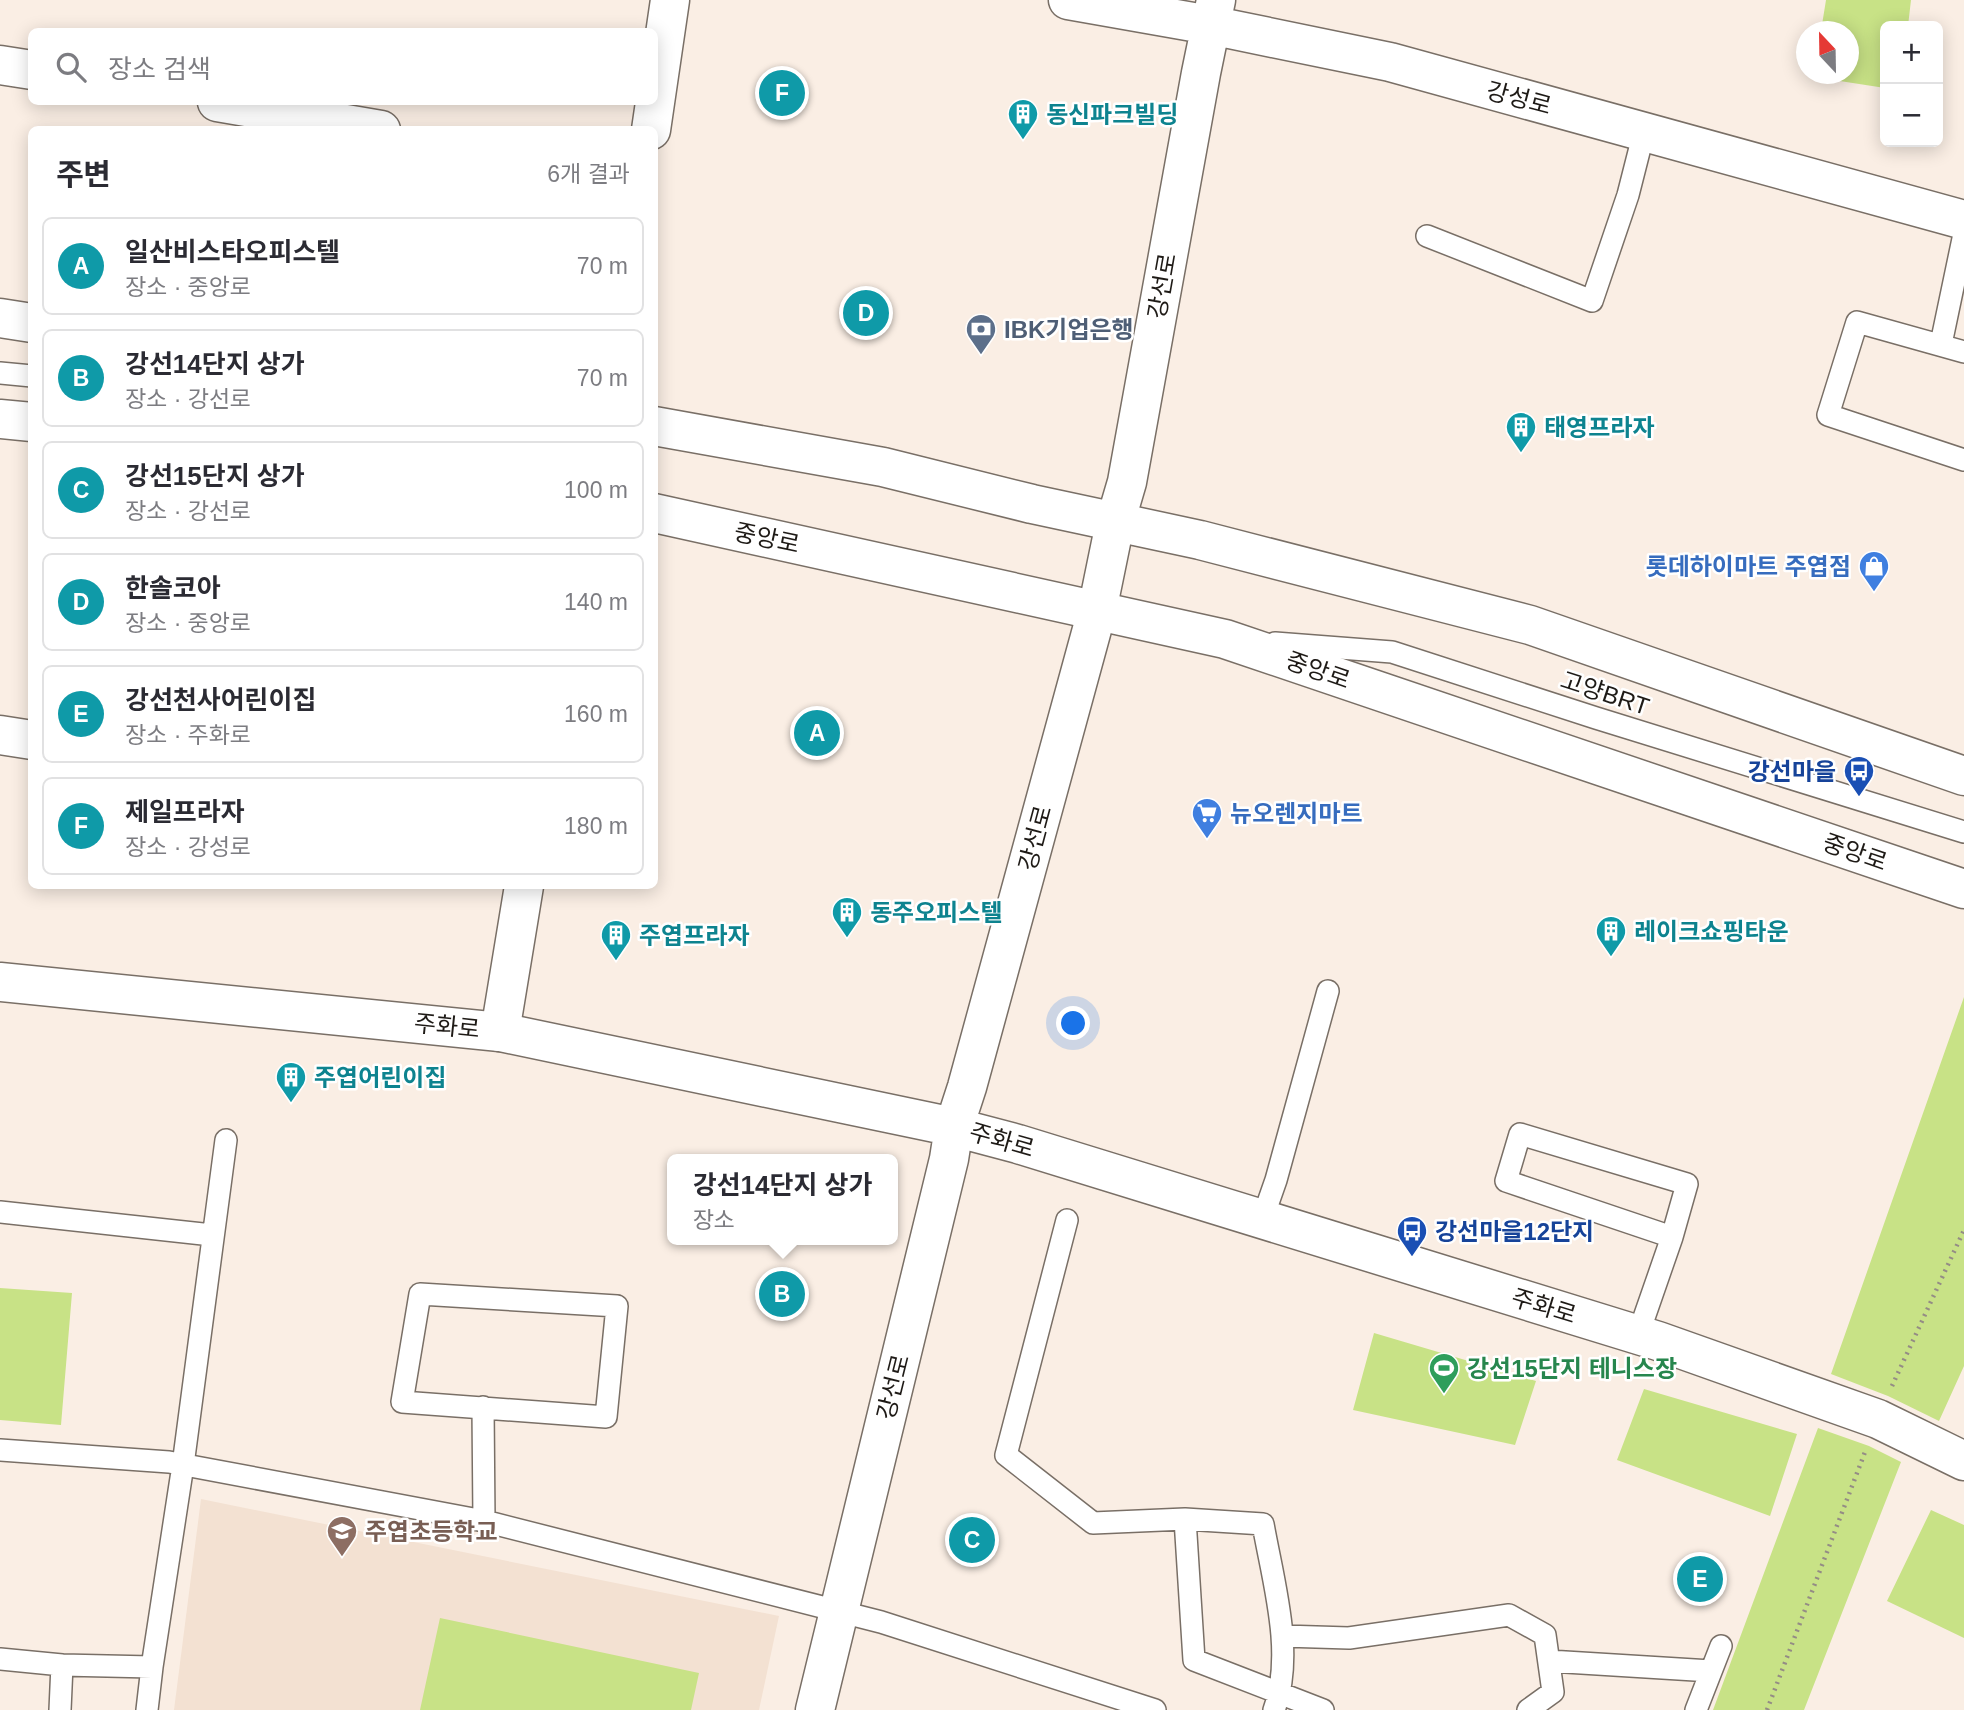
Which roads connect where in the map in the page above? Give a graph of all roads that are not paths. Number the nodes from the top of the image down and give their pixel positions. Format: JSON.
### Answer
{"nodes":[{"id":1,"x":670,"y":0,"type":"edge"},
{"id":2,"x":1068,"y":0,"type":"edge"},
{"id":3,"x":1213,"y":13,"type":"edge"},
{"id":4,"x":0,"y":65,"type":"edge"},
{"id":5,"x":28,"y":69,"type":"edge"},
{"id":6,"x":658,"y":82,"type":"edge"},
{"id":7,"x":235,"y":105,"type":"edge"},
{"id":8,"x":655,"y":105,"type":"edge"},
{"id":9,"x":358,"y":126,"type":"edge"},
{"id":10,"x":652,"y":126,"type":"edge"},
{"id":11,"x":1644,"y":132,"type":"junction"},
{"id":12,"x":1964,"y":220,"type":"edge"},
{"id":13,"x":1964,"y":233,"type":"edge"},
{"id":14,"x":1427,"y":236,"type":"dead end"},
{"id":15,"x":0,"y":318,"type":"edge"},
{"id":16,"x":28,"y":322,"type":"edge"},
{"id":17,"x":1941,"y":344,"type":"junction"},
{"id":18,"x":1964,"y":352,"type":"edge"},
{"id":19,"x":0,"y":373,"type":"edge"},
{"id":20,"x":28,"y":376,"type":"edge"},
{"id":21,"x":0,"y":411,"type":"edge"},
{"id":22,"x":28,"y":415,"type":"edge"},
{"id":23,"x":0,"y":419,"type":"edge"},
{"id":24,"x":28,"y":422,"type":"edge"},
{"id":25,"x":658,"y":427,"type":"edge"},
{"id":26,"x":1964,"y":460,"type":"edge"},
{"id":27,"x":658,"y":514,"type":"edge"},
{"id":28,"x":1115,"y":523,"type":"junction"},
{"id":29,"x":1097,"y":611,"type":"junction"},
{"id":30,"x":1224,"y":639,"type":"junction"},
{"id":31,"x":0,"y":735,"type":"edge"},
{"id":32,"x":28,"y":739,"type":"edge"},
{"id":33,"x":1964,"y":776,"type":"edge"},
{"id":34,"x":1964,"y":832,"type":"edge"},
{"id":35,"x":524,"y":889,"type":"edge"},
{"id":36,"x":1964,"y":889,"type":"edge"},
{"id":37,"x":0,"y":982,"type":"edge"},
{"id":38,"x":1328,"y":991,"type":"dead end"},
{"id":39,"x":500,"y":1032,"type":"junction"},
{"id":40,"x":954,"y":1126,"type":"junction"},
{"id":41,"x":226,"y":1140,"type":"dead end"},
{"id":42,"x":0,"y":1212,"type":"edge"},
{"id":43,"x":1066,"y":1220,"type":"dead end"},
{"id":44,"x":1262,"y":1220,"type":"junction"},
{"id":45,"x":212,"y":1235,"type":"junction"},
{"id":46,"x":1672,"y":1237,"type":"junction"},
{"id":47,"x":1638,"y":1335,"type":"junction"},
{"id":48,"x":483,"y":1407,"type":"junction"},
{"id":49,"x":0,"y":1450,"type":"edge"},
{"id":50,"x":1964,"y":1461,"type":"edge"},
{"id":51,"x":183,"y":1465,"type":"junction"},
{"id":52,"x":1185,"y":1519,"type":"junction"},
{"id":53,"x":484,"y":1521,"type":"junction"},
{"id":54,"x":838,"y":1612,"type":"junction"},
{"id":55,"x":1283,"y":1636,"type":"junction"},
{"id":56,"x":1721,"y":1646,"type":"dead end"},
{"id":57,"x":0,"y":1659,"type":"edge"},
{"id":58,"x":1549,"y":1661,"type":"junction"},
{"id":59,"x":62,"y":1665,"type":"junction"},
{"id":60,"x":152,"y":1667,"type":"junction"},
{"id":61,"x":1711,"y":1671,"type":"junction"},
{"id":62,"x":1277,"y":1701,"type":"edge"},
{"id":63,"x":60,"y":1710,"type":"edge"},
{"id":64,"x":147,"y":1710,"type":"edge"},
{"id":65,"x":815,"y":1710,"type":"edge"},
{"id":66,"x":1155,"y":1710,"type":"edge"},
{"id":67,"x":1323,"y":1710,"type":"edge"},
{"id":68,"x":1528,"y":1710,"type":"edge"},
{"id":69,"x":1696,"y":1710,"type":"edge"}],
"edges":[{"from":1,"to":6,"type":"main road"},
{"from":2,"to":3,"type":"main road","name":"강성로"},
{"from":3,"to":11,"type":"main road","name":"강성로"},
{"from":3,"to":28,"type":"main road","name":"강선로"},
{"from":4,"to":5,"type":"main road"},
{"from":7,"to":9,"type":"main road"},
{"from":8,"to":10,"type":"main road"},
{"from":11,"to":12,"type":"main road","name":"강성로"},
{"from":11,"to":14,"type":"lane"},
{"from":13,"to":17,"type":"lane"},
{"from":15,"to":16,"type":"main road"},
{"from":17,"to":18,"type":"lane"},
{"from":17,"to":26,"type":"lane"},
{"from":19,"to":20,"type":"lane"},
{"from":21,"to":22,"type":"lane"},
{"from":23,"to":24,"type":"main road"},
{"from":25,"to":28,"type":"main road"},
{"from":27,"to":29,"type":"main road","name":"중앙로"},
{"from":28,"to":29,"type":"main road","name":"강선로"},
{"from":28,"to":33,"type":"main road"},
{"from":29,"to":30,"type":"main road","name":"중앙로"},
{"from":29,"to":40,"type":"main road","name":"강선로"},
{"from":30,"to":34,"type":"lane","name":"고양BRT"},
{"from":30,"to":36,"type":"main road","name":"중앙로"},
{"from":31,"to":32,"type":"main road"},
{"from":35,"to":39,"type":"main road"},
{"from":37,"to":39,"type":"main road","name":"주화로"},
{"from":38,"to":44,"type":"lane"},
{"from":39,"to":40,"type":"main road","name":"주화로"},
{"from":40,"to":44,"type":"main road","name":"주화로"},
{"from":40,"to":54,"type":"main road","name":"강선로"},
{"from":41,"to":45,"type":"lane"},
{"from":42,"to":45,"type":"lane"},
{"from":43,"to":52,"type":"lane"},
{"from":44,"to":47,"type":"main road","name":"주화로"},
{"from":45,"to":51,"type":"lane"},
{"from":46,"to":46,"type":"lane"},
{"from":46,"to":47,"type":"lane"},
{"from":47,"to":50,"type":"main road","name":"주화로"},
{"from":48,"to":48,"type":"lane"},
{"from":48,"to":53,"type":"lane"},
{"from":49,"to":51,"type":"lane"},
{"from":51,"to":53,"type":"lane"},
{"from":51,"to":60,"type":"lane"},
{"from":52,"to":55,"type":"lane"},
{"from":52,"to":62,"type":"lane"},
{"from":53,"to":54,"type":"lane"},
{"from":54,"to":65,"type":"main road","name":"강선로"},
{"from":54,"to":66,"type":"lane"},
{"from":55,"to":58,"type":"lane"},
{"from":55,"to":62,"type":"lane"},
{"from":56,"to":61,"type":"lane"},
{"from":57,"to":59,"type":"lane"},
{"from":58,"to":61,"type":"lane"},
{"from":58,"to":68,"type":"lane"},
{"from":59,"to":60,"type":"lane"},
{"from":59,"to":63,"type":"lane"},
{"from":60,"to":64,"type":"lane"},
{"from":61,"to":69,"type":"lane"},
{"from":62,"to":67,"type":"lane"}]}
